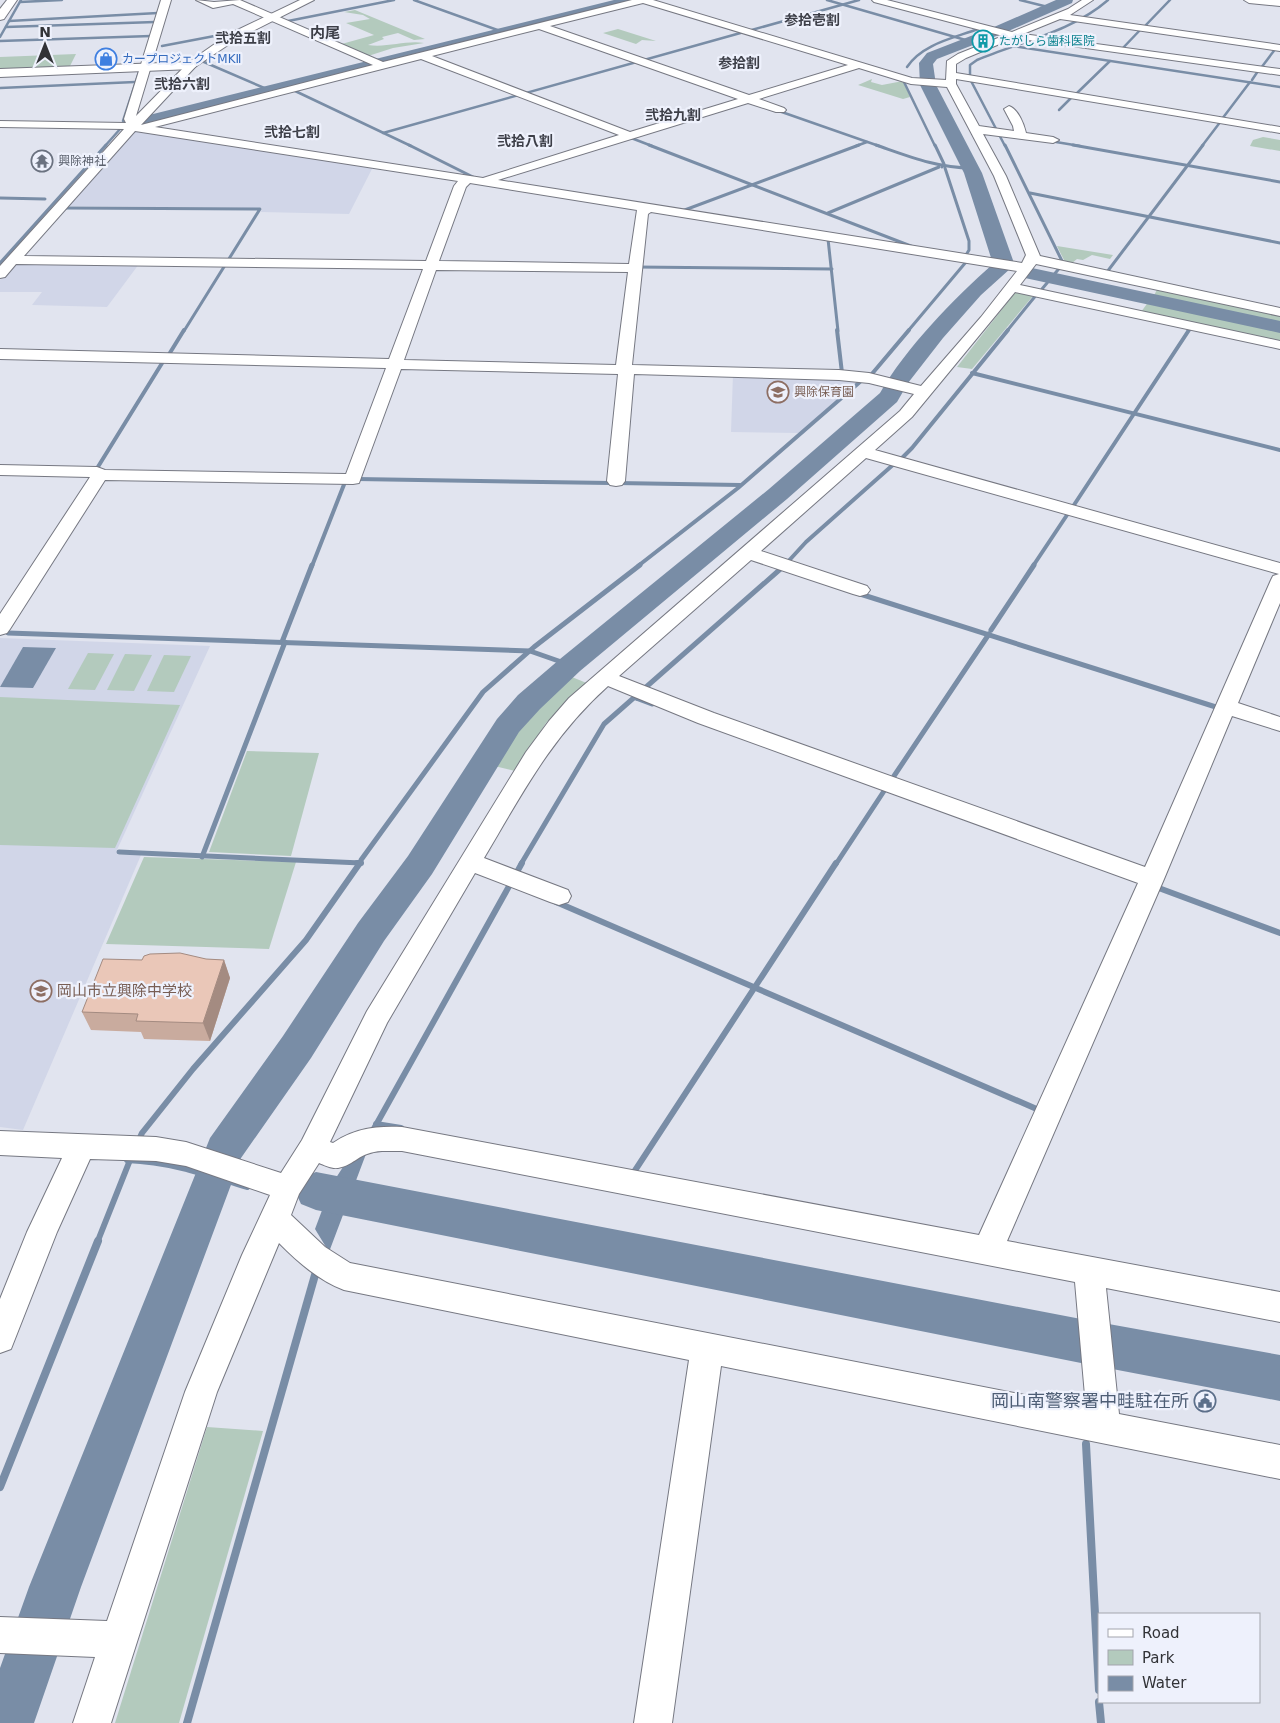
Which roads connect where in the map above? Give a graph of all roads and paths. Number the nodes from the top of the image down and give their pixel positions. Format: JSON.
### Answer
{"nodes":[{"id":1,"x":12,"y":0,"type":"edge"},
{"id":2,"x":166,"y":0,"type":"edge"},
{"id":3,"x":201,"y":0,"type":"edge"},
{"id":4,"x":309,"y":0,"type":"edge"},
{"id":5,"x":643,"y":0,"type":"edge"},
{"id":6,"x":877,"y":0,"type":"edge"},
{"id":7,"x":1088,"y":0,"type":"edge"},
{"id":8,"x":1249,"y":0,"type":"edge"},
{"id":9,"x":614,"y":3,"type":"edge"},
{"id":10,"x":237,"y":4,"type":"edge"},
{"id":11,"x":1280,"y":4,"type":"edge"},
{"id":12,"x":220,"y":11,"type":"dead end"},
{"id":13,"x":1060,"y":16,"type":"junction"},
{"id":14,"x":0,"y":17,"type":"edge"},
{"id":15,"x":279,"y":21,"type":"junction"},
{"id":16,"x":539,"y":26,"type":"junction"},
{"id":17,"x":997,"y":35,"type":"junction"},
{"id":18,"x":466,"y":42,"type":"junction"},
{"id":19,"x":1015,"y":42,"type":"junction"},
{"id":20,"x":442,"y":48,"type":"junction"},
{"id":21,"x":1280,"y":48,"type":"edge"},
{"id":22,"x":422,"y":56,"type":"junction"},
{"id":23,"x":1131,"y":63,"type":"dead end"},
{"id":24,"x":376,"y":64,"type":"junction"},
{"id":25,"x":192,"y":65,"type":"junction"},
{"id":26,"x":856,"y":66,"type":"junction"},
{"id":27,"x":142,"y":68,"type":"junction"},
{"id":28,"x":1280,"y":72,"type":"edge"},
{"id":29,"x":0,"y":73,"type":"edge"},
{"id":30,"x":950,"y":79,"type":"junction"},
{"id":31,"x":748,"y":99,"type":"junction"},
{"id":32,"x":1010,"y":109,"type":"dead end"},
{"id":33,"x":780,"y":110,"type":"dead end"},
{"id":34,"x":147,"y":118,"type":"dead end"},
{"id":35,"x":0,"y":124,"type":"edge"},
{"id":36,"x":133,"y":127,"type":"junction"},
{"id":37,"x":974,"y":128,"type":"junction"},
{"id":38,"x":1280,"y":130,"type":"edge"},
{"id":39,"x":1020,"y":134,"type":"junction"},
{"id":40,"x":629,"y":136,"type":"junction"},
{"id":41,"x":1053,"y":140,"type":"dead end"},
{"id":42,"x":465,"y":180,"type":"junction"},
{"id":43,"x":482,"y":181,"type":"junction"},
{"id":44,"x":646,"y":209,"type":"junction"},
{"id":45,"x":13,"y":260,"type":"junction"},
{"id":46,"x":1025,"y":265,"type":"junction"},
{"id":47,"x":431,"y":266,"type":"junction"},
{"id":48,"x":635,"y":267,"type":"junction"},
{"id":49,"x":0,"y":274,"type":"edge"},
{"id":50,"x":1011,"y":286,"type":"junction"},
{"id":51,"x":1280,"y":312,"type":"edge"},
{"id":52,"x":1280,"y":345,"type":"edge"},
{"id":53,"x":0,"y":354,"type":"edge"},
{"id":54,"x":396,"y":364,"type":"junction"},
{"id":55,"x":624,"y":369,"type":"junction"},
{"id":56,"x":925,"y":392,"type":"junction"},
{"id":57,"x":865,"y":452,"type":"junction"},
{"id":58,"x":0,"y":470,"type":"edge"},
{"id":59,"x":100,"y":475,"type":"junction"},
{"id":60,"x":616,"y":481,"type":"dead end"},
{"id":61,"x":748,"y":553,"type":"junction"},
{"id":62,"x":1280,"y":569,"type":"edge"},
{"id":63,"x":1280,"y":580,"type":"edge"},
{"id":64,"x":860,"y":590,"type":"dead end"},
{"id":65,"x":0,"y":629,"type":"edge"},
{"id":66,"x":606,"y":678,"type":"junction"},
{"id":67,"x":1226,"y":706,"type":"junction"},
{"id":68,"x":1280,"y":724,"type":"edge"},
{"id":69,"x":470,"y":862,"type":"junction"},
{"id":70,"x":1152,"y":879,"type":"junction"},
{"id":71,"x":559,"y":896,"type":"dead end"},
{"id":72,"x":0,"y":1143,"type":"edge"},
{"id":73,"x":312,"y":1149,"type":"junction"},
{"id":74,"x":78,"y":1155,"type":"junction"},
{"id":75,"x":287,"y":1188,"type":"junction"},
{"id":76,"x":275,"y":1219,"type":"junction"},
{"id":77,"x":991,"y":1243,"type":"junction"},
{"id":78,"x":1089,"y":1271,"type":"junction"},
{"id":79,"x":1280,"y":1307,"type":"edge"},
{"id":80,"x":0,"y":1338,"type":"edge"},
{"id":81,"x":707,"y":1348,"type":"junction"},
{"id":82,"x":1104,"y":1426,"type":"junction"},
{"id":83,"x":1280,"y":1462,"type":"edge"},
{"id":84,"x":26,"y":1636,"type":"edge"},
{"id":85,"x":119,"y":1640,"type":"junction"},
{"id":86,"x":92,"y":1723,"type":"edge"},
{"id":87,"x":653,"y":1723,"type":"edge"}],
"edges":[{"from":1,"to":14,"type":"main road"},
{"from":2,"to":27,"type":"street"},
{"from":3,"to":10,"type":"street"},
{"from":4,"to":15,"type":"main road"},
{"from":5,"to":9,"type":"street"},
{"from":5,"to":26,"type":"street"},
{"from":6,"to":17,"type":"street"},
{"from":7,"to":13,"type":"street"},
{"from":8,"to":11,"type":"street"},
{"from":9,"to":16,"type":"street"},
{"from":9,"to":18,"type":"street"},
{"from":10,"to":12,"type":"street"},
{"from":10,"to":15,"type":"street"},
{"from":13,"to":19,"type":"street"},
{"from":13,"to":21,"type":"street"},
{"from":15,"to":24,"type":"street"},
{"from":15,"to":25,"type":"main road"},
{"from":16,"to":18,"type":"street"},
{"from":16,"to":31,"type":"street"},
{"from":17,"to":19,"type":"street"},
{"from":17,"to":30,"type":"street"},
{"from":18,"to":20,"type":"street"},
{"from":19,"to":23,"type":"street"},
{"from":19,"to":28,"type":"street"},
{"from":20,"to":22,"type":"street"},
{"from":20,"to":24,"type":"street"},
{"from":22,"to":24,"type":"street"},
{"from":22,"to":40,"type":"street"},
{"from":24,"to":34,"type":"street"},
{"from":24,"to":36,"type":"street"},
{"from":25,"to":27,"type":"main road"},
{"from":25,"to":36,"type":"street"},
{"from":26,"to":30,"type":"street"},
{"from":26,"to":31,"type":"street"},
{"from":27,"to":29,"type":"main road"},
{"from":27,"to":36,"type":"street"},
{"from":30,"to":37,"type":"street"},
{"from":30,"to":38,"type":"street"},
{"from":31,"to":33,"type":"street"},
{"from":31,"to":40,"type":"street"},
{"from":32,"to":39,"type":"street"},
{"from":35,"to":36,"type":"street"},
{"from":36,"to":42,"type":"street"},
{"from":36,"to":45,"type":"street"},
{"from":37,"to":39,"type":"street"},
{"from":37,"to":46,"type":"street"},
{"from":39,"to":41,"type":"street"},
{"from":40,"to":43,"type":"street"},
{"from":42,"to":43,"type":"street"},
{"from":42,"to":47,"type":"street"},
{"from":43,"to":44,"type":"street"},
{"from":44,"to":46,"type":"street"},
{"from":44,"to":48,"type":"street"},
{"from":45,"to":47,"type":"street"},
{"from":45,"to":49,"type":"street"},
{"from":46,"to":50,"type":"street"},
{"from":46,"to":51,"type":"street"},
{"from":47,"to":48,"type":"street"},
{"from":47,"to":54,"type":"street"},
{"from":48,"to":55,"type":"street"},
{"from":50,"to":52,"type":"street"},
{"from":50,"to":56,"type":"street"},
{"from":53,"to":54,"type":"street"},
{"from":54,"to":55,"type":"street"},
{"from":54,"to":59,"type":"street"},
{"from":55,"to":56,"type":"street"},
{"from":55,"to":60,"type":"street"},
{"from":56,"to":57,"type":"street"},
{"from":57,"to":61,"type":"street"},
{"from":57,"to":62,"type":"street"},
{"from":58,"to":59,"type":"street"},
{"from":59,"to":65,"type":"street"},
{"from":61,"to":64,"type":"street"},
{"from":61,"to":66,"type":"street"},
{"from":63,"to":67,"type":"street"},
{"from":66,"to":69,"type":"street"},
{"from":66,"to":70,"type":"street"},
{"from":67,"to":68,"type":"street"},
{"from":67,"to":70,"type":"street"},
{"from":69,"to":71,"type":"street"},
{"from":69,"to":73,"type":"street"},
{"from":70,"to":77,"type":"street"},
{"from":72,"to":74,"type":"street"},
{"from":73,"to":75,"type":"street"},
{"from":73,"to":77,"type":"street"},
{"from":74,"to":75,"type":"street"},
{"from":74,"to":80,"type":"street"},
{"from":75,"to":76,"type":"street"},
{"from":76,"to":81,"type":"street"},
{"from":76,"to":85,"type":"street"},
{"from":77,"to":78,"type":"street"},
{"from":78,"to":79,"type":"street"},
{"from":78,"to":82,"type":"street"},
{"from":81,"to":82,"type":"street"},
{"from":81,"to":87,"type":"street"},
{"from":82,"to":83,"type":"street"},
{"from":84,"to":85,"type":"street"},
{"from":85,"to":86,"type":"street"}]}
